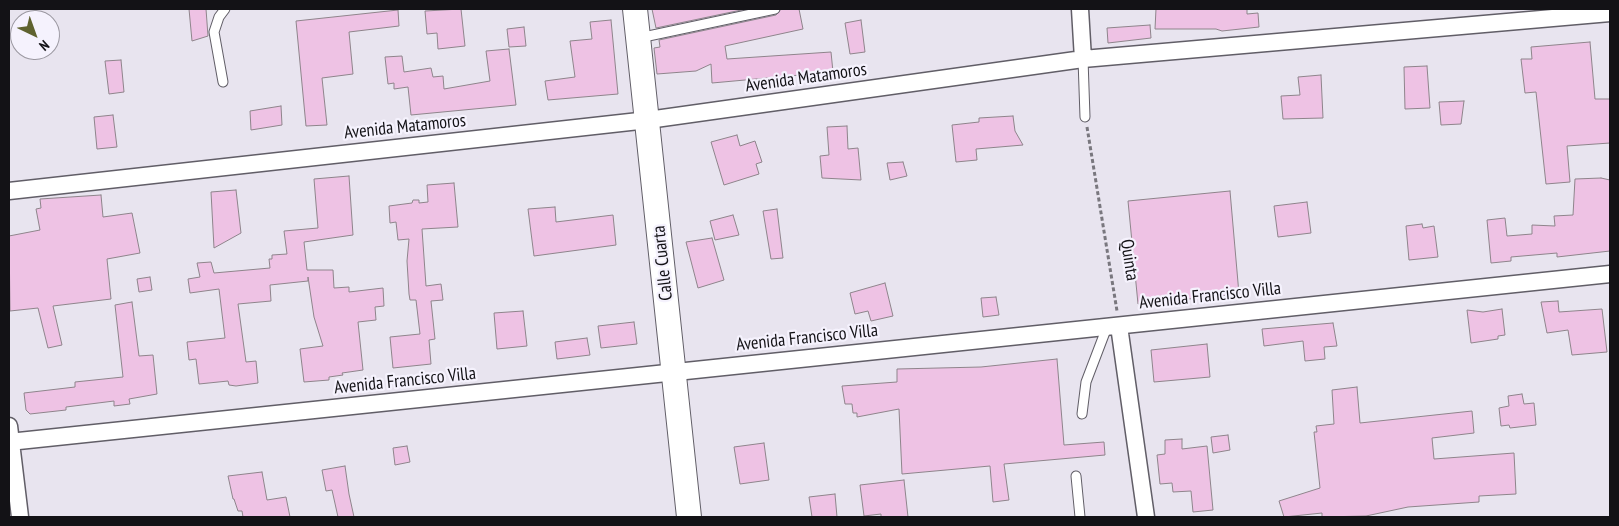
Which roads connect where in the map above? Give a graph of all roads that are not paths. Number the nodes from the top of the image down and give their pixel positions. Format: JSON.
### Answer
{"nodes":[{"id":1,"x":225,"y":9,"type":"edge"},
{"id":2,"x":635,"y":9,"type":"edge"},
{"id":3,"x":775,"y":9,"type":"edge"},
{"id":4,"x":1080,"y":9,"type":"edge"},
{"id":5,"x":1610,"y":13,"type":"edge"},
{"id":6,"x":639,"y":38,"type":"junction"},
{"id":7,"x":1083,"y":59,"type":"junction"},
{"id":8,"x":223,"y":82,"type":"dead end"},
{"id":9,"x":1085,"y":117,"type":"road end"},
{"id":10,"x":648,"y":120,"type":"junction"},
{"id":11,"x":9,"y":192,"type":"edge"},
{"id":12,"x":1610,"y":274,"type":"edge"},
{"id":13,"x":1113,"y":326,"type":"junction"},
{"id":14,"x":675,"y":372,"type":"junction"},
{"id":15,"x":1082,"y":414,"type":"dead end"},
{"id":16,"x":9,"y":437,"type":"edge"},
{"id":17,"x":1076,"y":476,"type":"dead end"},
{"id":18,"x":20,"y":517,"type":"edge"},
{"id":19,"x":690,"y":517,"type":"edge"},
{"id":20,"x":1080,"y":517,"type":"edge"},
{"id":21,"x":1146,"y":517,"type":"edge"}],
"edges":[{"from":1,"to":8,"type":"lane"},
{"from":2,"to":6,"type":"street","name":"Calle Cuarta"},
{"from":3,"to":6,"type":"lane"},
{"from":4,"to":7,"type":"street"},
{"from":5,"to":7,"type":"street","name":"Avenida Matamoros"},
{"from":6,"to":10,"type":"street","name":"Calle Cuarta"},
{"from":7,"to":9,"type":"lane"},
{"from":7,"to":10,"type":"street","name":"Avenida Matamoros"},
{"from":10,"to":11,"type":"street","name":"Avenida Matamoros"},
{"from":10,"to":14,"type":"street","name":"Calle Cuarta"},
{"from":12,"to":13,"type":"street","name":"Avenida Francisco Villa"},
{"from":13,"to":14,"type":"street","name":"Avenida Francisco Villa"},
{"from":13,"to":15,"type":"lane"},
{"from":13,"to":21,"type":"street"},
{"from":14,"to":16,"type":"street","name":"Avenida Francisco Villa"},
{"from":14,"to":19,"type":"street","name":"Calle Cuarta"},
{"from":16,"to":18,"type":"street"},
{"from":17,"to":20,"type":"lane"}]}
